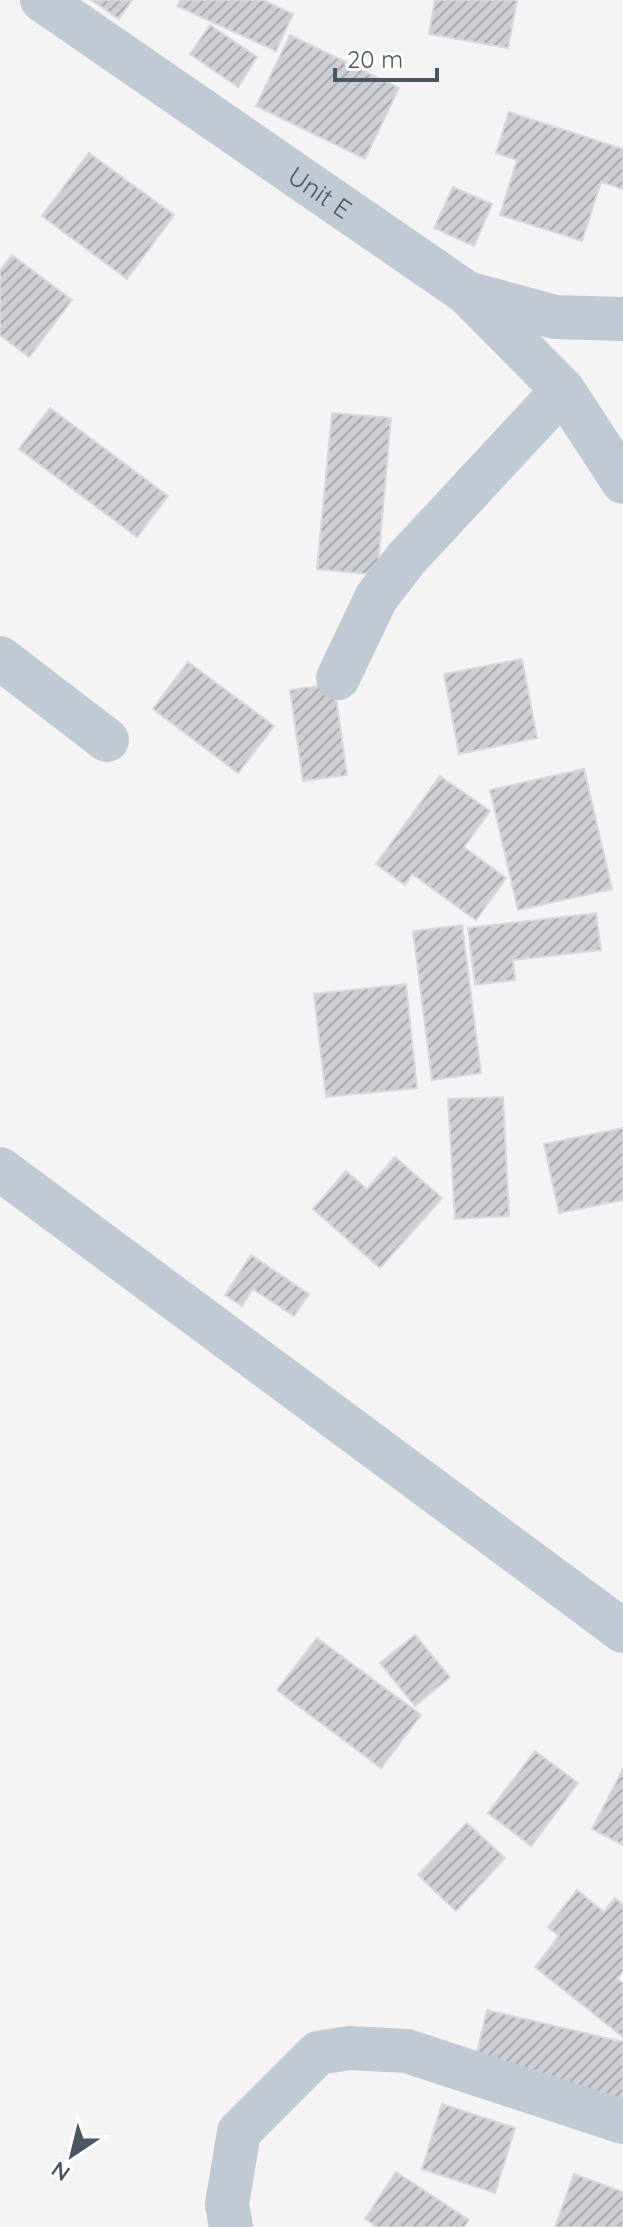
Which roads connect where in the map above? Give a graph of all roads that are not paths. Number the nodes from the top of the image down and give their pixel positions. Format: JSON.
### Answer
{"nodes":[{"id":1,"x":42,"y":0,"type":"edge"},
{"id":2,"x":467,"y":293,"type":"junction"},
{"id":3,"x":623,"y":319,"type":"edge"},
{"id":4,"x":563,"y":390,"type":"junction"},
{"id":5,"x":623,"y":482,"type":"edge"},
{"id":6,"x":0,"y":658,"type":"edge"},
{"id":7,"x":338,"y":678,"type":"dead end"},
{"id":8,"x":107,"y":740,"type":"dead end"},
{"id":9,"x":0,"y":1169,"type":"edge"},
{"id":10,"x":623,"y":1631,"type":"edge"},
{"id":11,"x":623,"y":2122,"type":"edge"},
{"id":12,"x":231,"y":2227,"type":"edge"}],
"edges":[{"from":1,"to":2,"type":"street","name":"Unit E"},
{"from":2,"to":3,"type":"street","name":"Unit E"},
{"from":2,"to":4,"type":"street"},
{"from":4,"to":5,"type":"street"},
{"from":4,"to":7,"type":"street"},
{"from":6,"to":8,"type":"street"},
{"from":9,"to":10,"type":"street"},
{"from":11,"to":12,"type":"street"}]}
